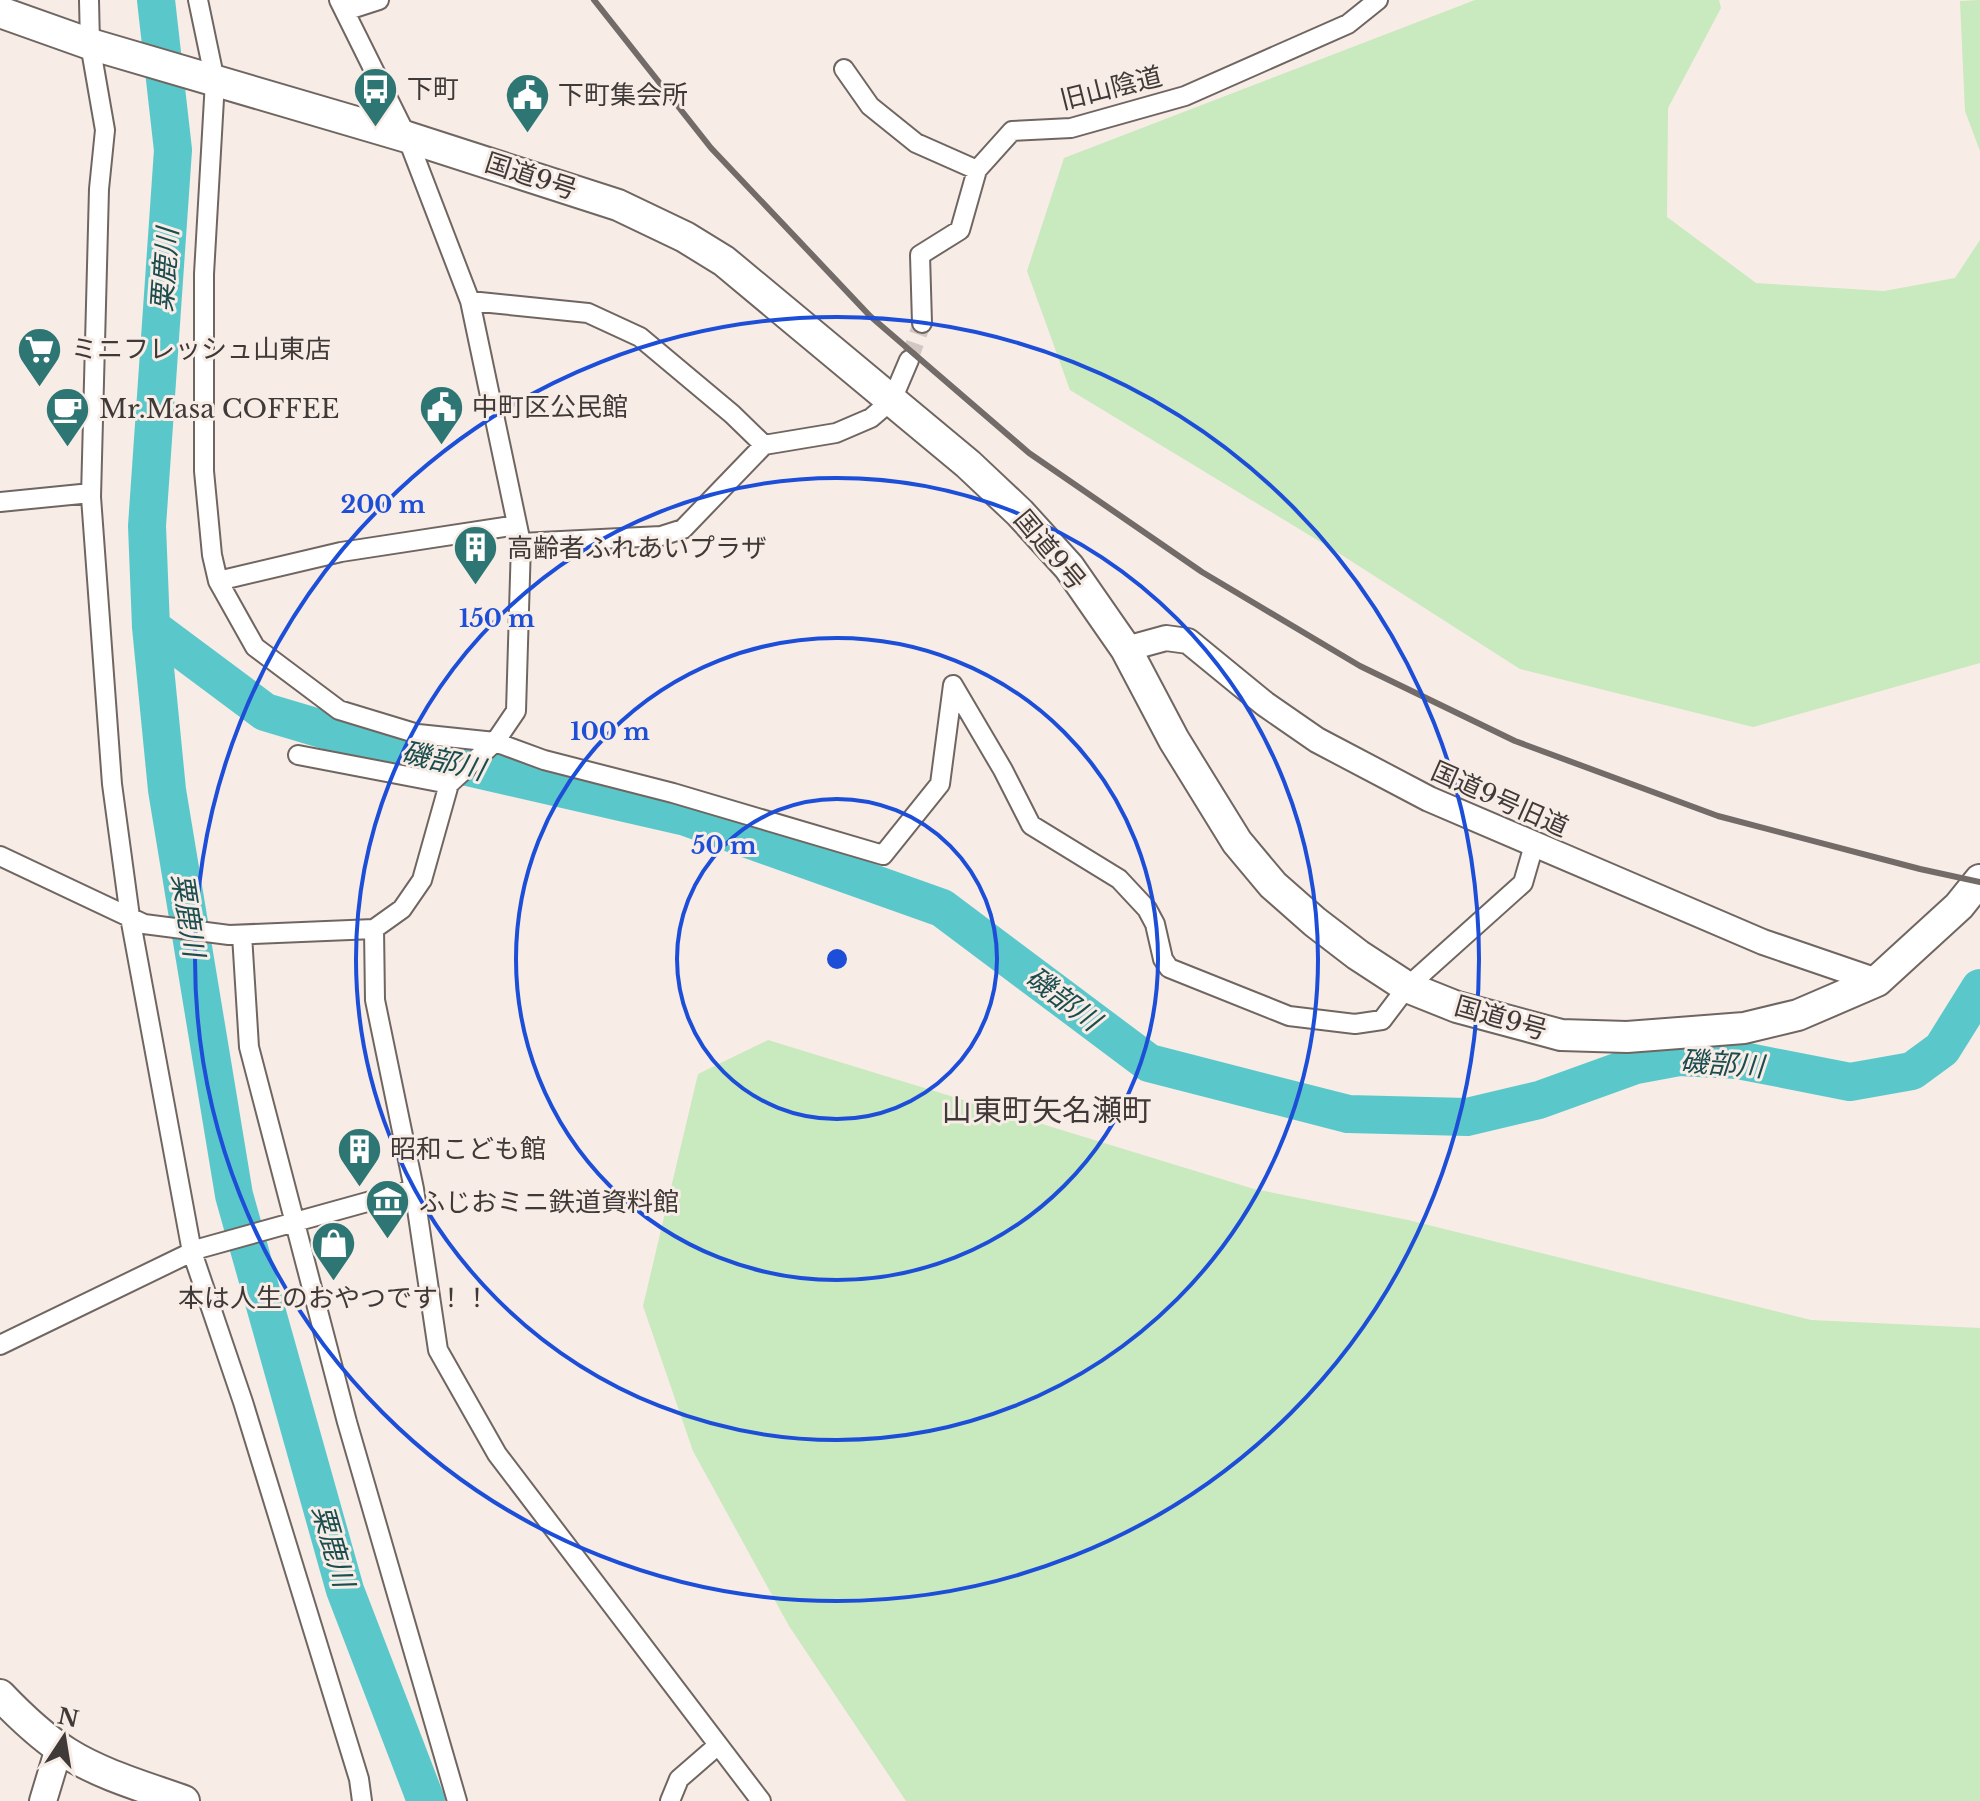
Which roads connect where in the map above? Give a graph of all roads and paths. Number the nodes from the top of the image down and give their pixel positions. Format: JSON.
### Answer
{"nodes":[{"id":1,"x":89,"y":0,"type":"edge"},
{"id":2,"x":198,"y":0,"type":"edge"},
{"id":3,"x":379,"y":0,"type":"edge"},
{"id":4,"x":1378,"y":0,"type":"edge"},
{"id":5,"x":342,"y":6,"type":"edge"},
{"id":6,"x":0,"y":12,"type":"edge"},
{"id":7,"x":96,"y":46,"type":"junction"},
{"id":8,"x":844,"y":69,"type":"dead end"},
{"id":9,"x":208,"y":79,"type":"junction"},
{"id":10,"x":407,"y":137,"type":"junction"},
{"id":11,"x":977,"y":170,"type":"junction"},
{"id":12,"x":470,"y":301,"type":"junction"},
{"id":13,"x":922,"y":323,"type":"tunnel mouth"},
{"id":14,"x":909,"y":360,"type":"tunnel mouth"},
{"id":15,"x":892,"y":400,"type":"junction"},
{"id":16,"x":764,"y":445,"type":"junction"},
{"id":17,"x":91,"y":493,"type":"junction"},
{"id":18,"x":0,"y":502,"type":"edge"},
{"id":19,"x":519,"y":534,"type":"junction"},
{"id":20,"x":218,"y":581,"type":"junction"},
{"id":21,"x":1126,"y":649,"type":"junction"},
{"id":22,"x":495,"y":742,"type":"junction"},
{"id":23,"x":298,"y":755,"type":"dead end"},
{"id":24,"x":449,"y":784,"type":"junction"},
{"id":25,"x":1534,"y":845,"type":"junction"},
{"id":26,"x":0,"y":856,"type":"edge"},
{"id":27,"x":1980,"y":880,"type":"edge"},
{"id":28,"x":137,"y":920,"type":"junction"},
{"id":29,"x":374,"y":929,"type":"junction"},
{"id":30,"x":236,"y":935,"type":"junction"},
{"id":31,"x":1877,"y":981,"type":"junction"},
{"id":32,"x":1407,"y":987,"type":"junction"},
{"id":33,"x":414,"y":1189,"type":"junction"},
{"id":34,"x":292,"y":1221,"type":"junction"},
{"id":35,"x":195,"y":1251,"type":"junction"},
{"id":36,"x":0,"y":1345,"type":"edge"},
{"id":37,"x":0,"y":1695,"type":"edge"},
{"id":38,"x":717,"y":1746,"type":"junction"},
{"id":39,"x":59,"y":1748,"type":"junction"},
{"id":40,"x":43,"y":1801,"type":"edge"},
{"id":41,"x":184,"y":1801,"type":"edge"},
{"id":42,"x":362,"y":1801,"type":"edge"},
{"id":43,"x":457,"y":1801,"type":"edge"},
{"id":44,"x":670,"y":1801,"type":"edge"},
{"id":45,"x":761,"y":1801,"type":"edge"}],
"edges":[{"from":1,"to":7,"type":"street"},
{"from":2,"to":9,"type":"street"},
{"from":3,"to":5,"type":"street"},
{"from":4,"to":11,"type":"street","name":"旧山陰道"},
{"from":5,"to":10,"type":"street"},
{"from":6,"to":7,"type":"highway","name":"国道9号"},
{"from":7,"to":9,"type":"highway","name":"国道9号"},
{"from":7,"to":17,"type":"street"},
{"from":8,"to":11,"type":"street"},
{"from":9,"to":10,"type":"highway","name":"国道9号"},
{"from":9,"to":20,"type":"street"},
{"from":10,"to":12,"type":"street"},
{"from":10,"to":15,"type":"highway","name":"国道9号"},
{"from":11,"to":13,"type":"street"},
{"from":12,"to":16,"type":"street"},
{"from":12,"to":19,"type":"street"},
{"from":14,"to":15,"type":"street"},
{"from":15,"to":16,"type":"street"},
{"from":15,"to":21,"type":"highway","name":"国道9号"},
{"from":16,"to":19,"type":"street"},
{"from":17,"to":18,"type":"street"},
{"from":17,"to":28,"type":"street"},
{"from":19,"to":20,"type":"street"},
{"from":19,"to":22,"type":"street"},
{"from":20,"to":22,"type":"street"},
{"from":21,"to":25,"type":"street","name":"国道9号旧道"},
{"from":21,"to":32,"type":"highway","name":"国道9号"},
{"from":22,"to":24,"type":"street"},
{"from":22,"to":32,"type":"street"},
{"from":23,"to":24,"type":"street"},
{"from":24,"to":29,"type":"street"},
{"from":25,"to":31,"type":"street","name":"国道9号旧道"},
{"from":25,"to":32,"type":"street"},
{"from":26,"to":28,"type":"street"},
{"from":27,"to":31,"type":"highway","name":"国道9号"},
{"from":28,"to":30,"type":"street"},
{"from":28,"to":35,"type":"street"},
{"from":29,"to":30,"type":"street"},
{"from":29,"to":33,"type":"street"},
{"from":30,"to":34,"type":"street"},
{"from":31,"to":32,"type":"highway","name":"国道9号"},
{"from":33,"to":34,"type":"street"},
{"from":33,"to":38,"type":"street"},
{"from":34,"to":35,"type":"street"},
{"from":34,"to":43,"type":"street"},
{"from":35,"to":36,"type":"street"},
{"from":35,"to":42,"type":"street"},
{"from":37,"to":39,"type":"highway"},
{"from":38,"to":44,"type":"street"},
{"from":38,"to":45,"type":"street"},
{"from":39,"to":40,"type":"main road"},
{"from":39,"to":41,"type":"highway"}]}
